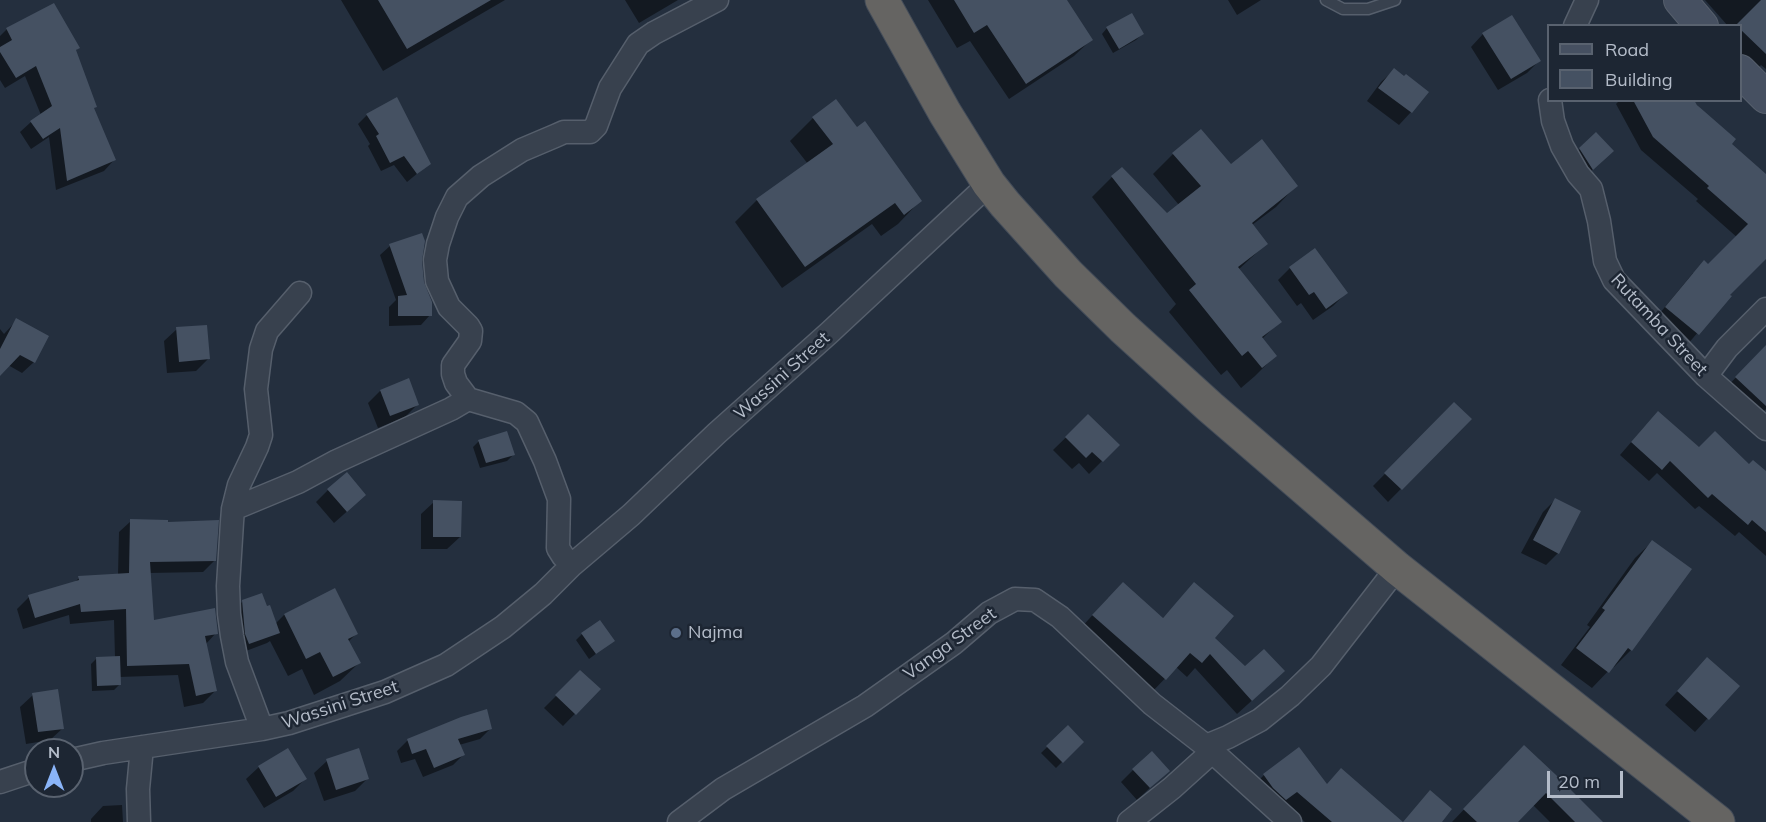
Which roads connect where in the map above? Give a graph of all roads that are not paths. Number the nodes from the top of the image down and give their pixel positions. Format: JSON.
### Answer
{"nodes":[{"id":1,"x":717,"y":0,"type":"edge"},
{"id":2,"x":882,"y":0,"type":"edge"},
{"id":3,"x":1326,"y":0,"type":"edge"},
{"id":4,"x":1395,"y":0,"type":"edge"},
{"id":5,"x":1587,"y":0,"type":"edge"},
{"id":6,"x":1680,"y":0,"type":"edge"},
{"id":7,"x":1576,"y":24,"type":"edge"},
{"id":8,"x":1700,"y":24,"type":"edge"},
{"id":9,"x":1742,"y":73,"type":"edge"},
{"id":10,"x":1766,"y":97,"type":"edge"},
{"id":11,"x":1550,"y":102,"type":"edge"},
{"id":12,"x":989,"y":184,"type":"junction"},
{"id":13,"x":300,"y":293,"type":"dead end"},
{"id":14,"x":1766,"y":309,"type":"edge"},
{"id":15,"x":1706,"y":376,"type":"junction"},
{"id":16,"x":468,"y":399,"type":"junction"},
{"id":17,"x":1766,"y":429,"type":"edge"},
{"id":18,"x":233,"y":509,"type":"junction"},
{"id":19,"x":572,"y":565,"type":"junction"},
{"id":20,"x":1397,"y":568,"type":"junction"},
{"id":21,"x":262,"y":729,"type":"junction"},
{"id":22,"x":142,"y":747,"type":"junction"},
{"id":23,"x":1209,"y":748,"type":"junction"},
{"id":24,"x":84,"y":757,"type":"edge"},
{"id":25,"x":24,"y":775,"type":"edge"},
{"id":26,"x":0,"y":782,"type":"edge"},
{"id":27,"x":139,"y":822,"type":"edge"},
{"id":28,"x":679,"y":822,"type":"edge"},
{"id":29,"x":1128,"y":822,"type":"edge"},
{"id":30,"x":1290,"y":822,"type":"edge"},
{"id":31,"x":1718,"y":822,"type":"edge"}],
"edges":[{"from":1,"to":16,"type":"street"},
{"from":2,"to":12,"type":"highway"},
{"from":3,"to":4,"type":"lane"},
{"from":5,"to":7,"type":"street"},
{"from":6,"to":8,"type":"main road"},
{"from":9,"to":10,"type":"main road"},
{"from":11,"to":15,"type":"street","name":"Rutamba Street"},
{"from":12,"to":19,"type":"street","name":"Wassini Street"},
{"from":12,"to":20,"type":"highway"},
{"from":13,"to":18,"type":"street"},
{"from":14,"to":15,"type":"street"},
{"from":15,"to":17,"type":"street","name":"Rutamba Street"},
{"from":16,"to":18,"type":"street"},
{"from":16,"to":19,"type":"street"},
{"from":18,"to":21,"type":"street"},
{"from":19,"to":21,"type":"street","name":"Wassini Street"},
{"from":20,"to":23,"type":"street"},
{"from":20,"to":31,"type":"highway"},
{"from":21,"to":22,"type":"street","name":"Wassini Street"},
{"from":22,"to":24,"type":"street","name":"Wassini Street"},
{"from":22,"to":27,"type":"street"},
{"from":23,"to":28,"type":"street","name":"Vanga Street"},
{"from":23,"to":29,"type":"street"},
{"from":23,"to":30,"type":"street","name":"Vanga Street"},
{"from":25,"to":26,"type":"street"}]}
